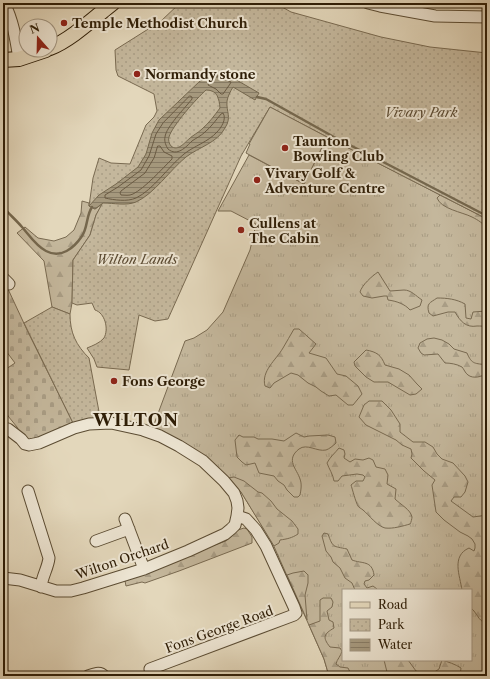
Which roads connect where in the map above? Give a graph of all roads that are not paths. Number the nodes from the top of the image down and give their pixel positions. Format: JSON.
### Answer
{"nodes":[{"id":1,"x":4,"y":3,"type":"edge"},
{"id":2,"x":113,"y":3,"type":"edge"},
{"id":3,"x":368,"y":3,"type":"edge"},
{"id":4,"x":487,"y":17,"type":"edge"},
{"id":5,"x":58,"y":44,"type":"edge"},
{"id":6,"x":22,"y":58,"type":"edge"},
{"id":7,"x":18,"y":59,"type":"junction"},
{"id":8,"x":3,"y":60,"type":"edge"},
{"id":9,"x":3,"y":428,"type":"edge"},
{"id":10,"x":28,"y":491,"type":"dead end"},
{"id":11,"x":237,"y":516,"type":"junction"},
{"id":12,"x":96,"y":541,"type":"dead end"},
{"id":13,"x":144,"y":569,"type":"junction"},
{"id":14,"x":3,"y":578,"type":"edge"},
{"id":15,"x":41,"y":587,"type":"junction"},
{"id":16,"x":150,"y":668,"type":"edge"},
{"id":17,"x":103,"y":675,"type":"edge"},
{"id":18,"x":88,"y":676,"type":"edge"}],
"edges":[{"from":1,"to":7,"type":"street"},
{"from":2,"to":5,"type":"main road"},
{"from":3,"to":4,"type":"street"},
{"from":6,"to":7,"type":"main road"},
{"from":7,"to":8,"type":"main road"},
{"from":9,"to":11,"type":"street"},
{"from":10,"to":15,"type":"street"},
{"from":11,"to":13,"type":"street","name":"Wilton Orchard"},
{"from":11,"to":16,"type":"street","name":"Fons George Road"},
{"from":12,"to":13,"type":"street"},
{"from":13,"to":15,"type":"street","name":"Wilton Orchard"},
{"from":14,"to":15,"type":"street","name":"Wilton Orchard"},
{"from":17,"to":18,"type":"street"}]}
